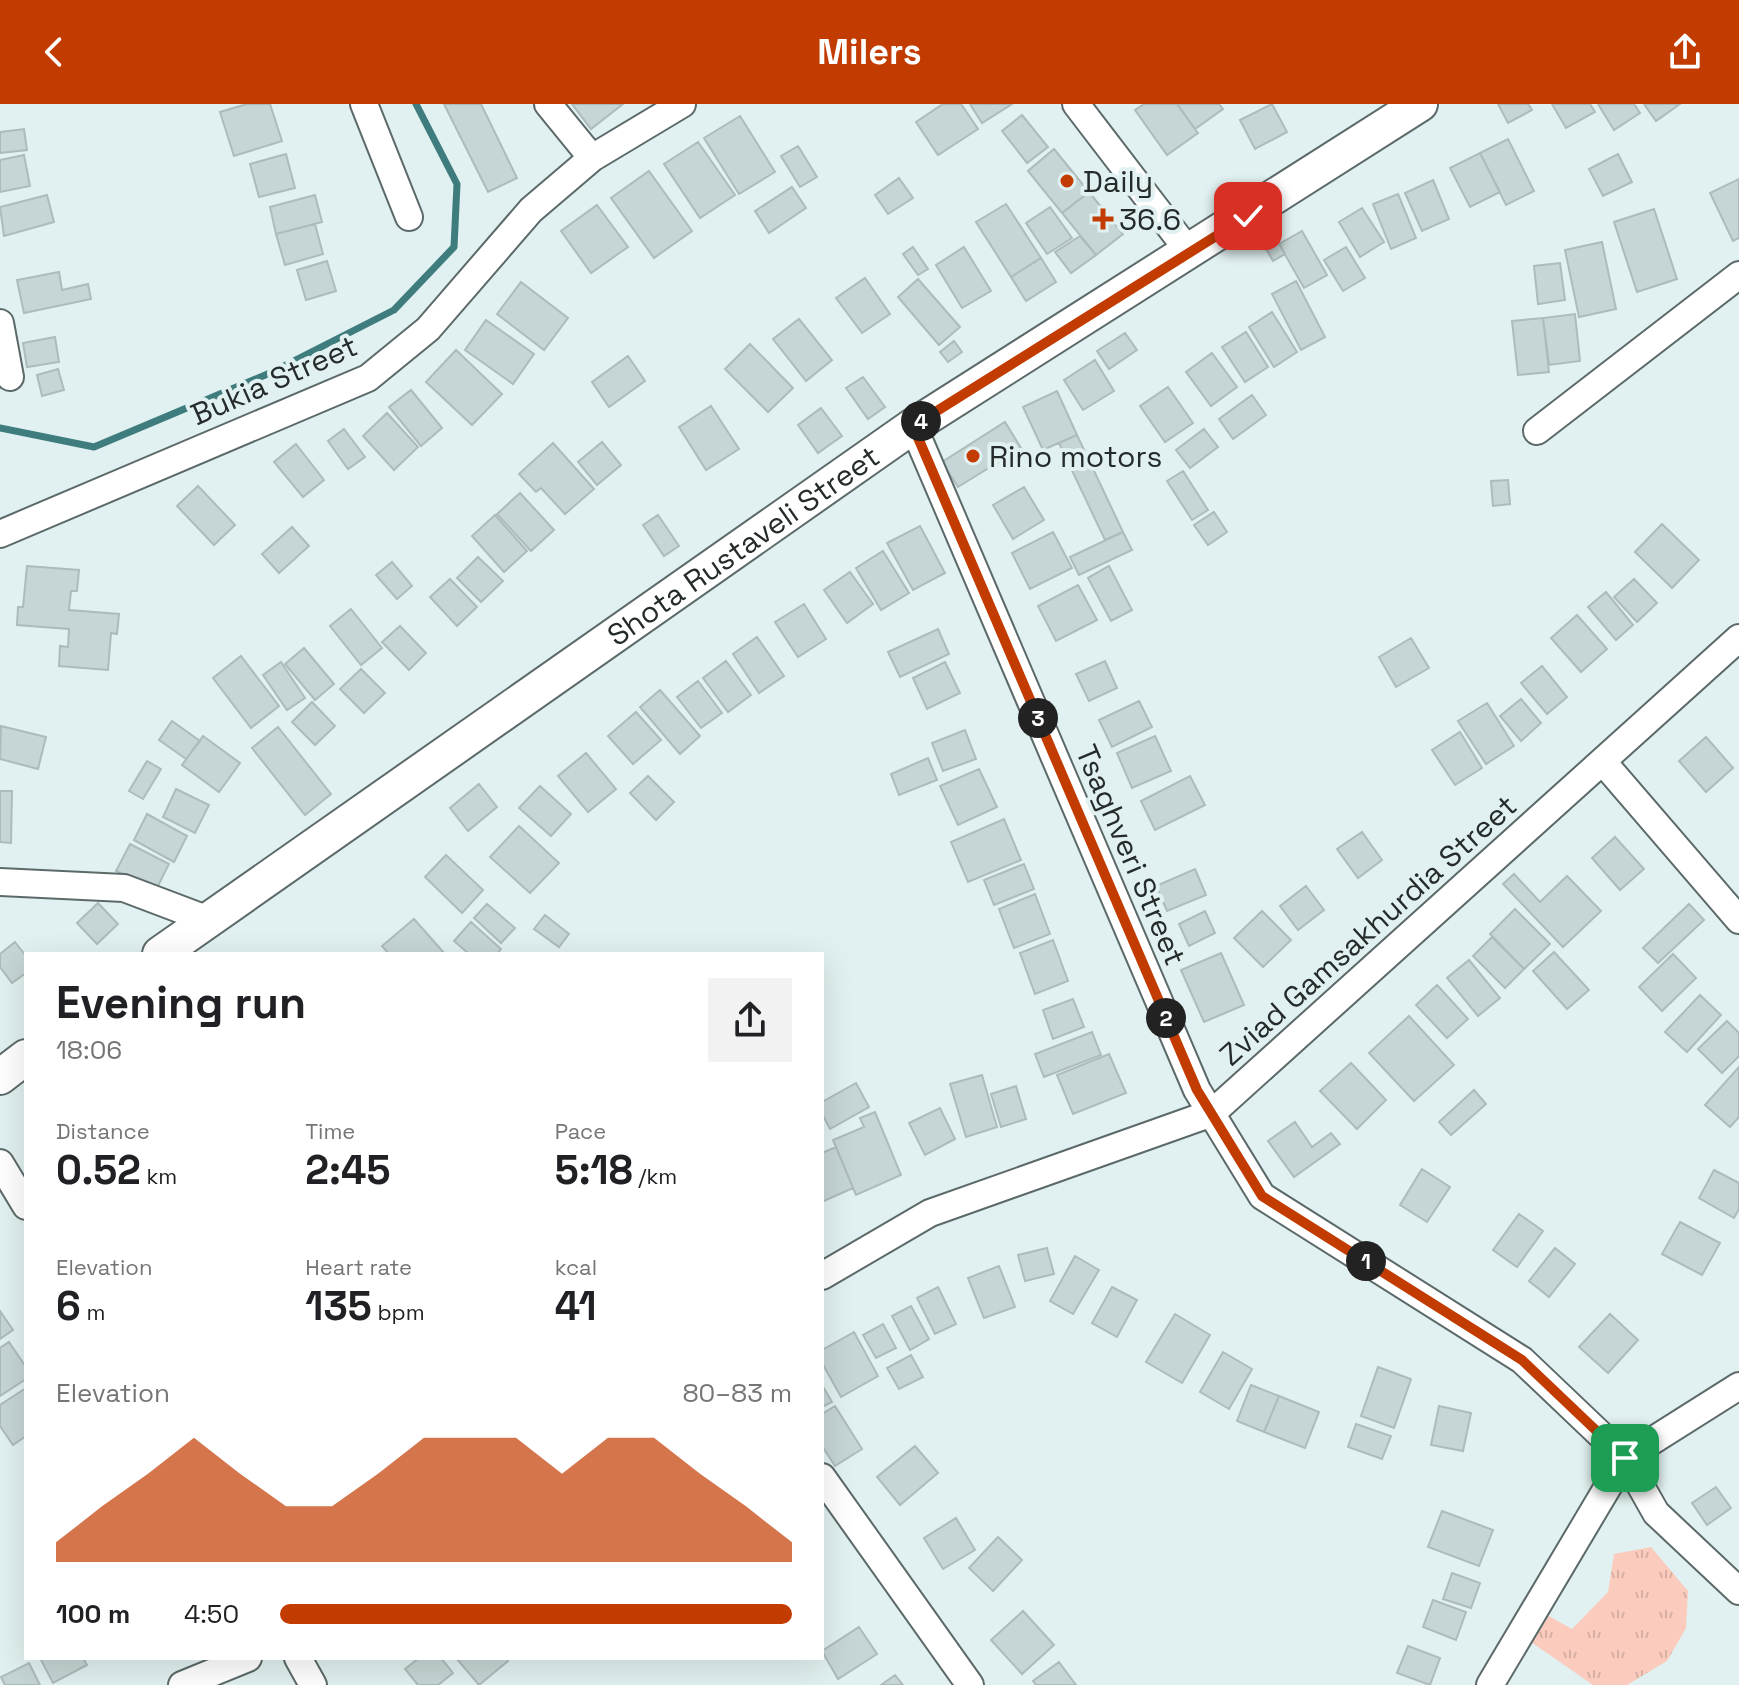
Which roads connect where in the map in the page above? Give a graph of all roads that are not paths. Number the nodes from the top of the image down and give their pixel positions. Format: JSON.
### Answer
{"nodes":[{"id":1,"x":364,"y":104,"type":"edge"},
{"id":2,"x":548,"y":104,"type":"edge"},
{"id":3,"x":682,"y":104,"type":"edge"},
{"id":4,"x":1076,"y":104,"type":"edge"},
{"id":5,"x":1420,"y":104,"type":"edge"},
{"id":6,"x":592,"y":158,"type":"junction"},
{"id":7,"x":409,"y":217,"type":"dead end"},
{"id":8,"x":1190,"y":253,"type":"junction"},
{"id":9,"x":1739,"y":275,"type":"edge"},
{"id":10,"x":0,"y":323,"type":"edge"},
{"id":11,"x":10,"y":377,"type":"dead end"},
{"id":12,"x":913,"y":426,"type":"junction"},
{"id":13,"x":1537,"y":431,"type":"dead end"},
{"id":14,"x":0,"y":534,"type":"edge"},
{"id":15,"x":1739,"y":638,"type":"edge"},
{"id":16,"x":1603,"y":762,"type":"junction"},
{"id":17,"x":0,"y":882,"type":"edge"},
{"id":18,"x":206,"y":919,"type":"junction"},
{"id":19,"x":1739,"y":920,"type":"edge"},
{"id":20,"x":163,"y":952,"type":"edge"},
{"id":21,"x":24,"y":1059,"type":"edge"},
{"id":22,"x":0,"y":1077,"type":"edge"},
{"id":23,"x":1212,"y":1113,"type":"junction"},
{"id":24,"x":0,"y":1163,"type":"edge"},
{"id":25,"x":24,"y":1203,"type":"edge"},
{"id":26,"x":824,"y":1275,"type":"edge"},
{"id":27,"x":1739,"y":1386,"type":"edge"},
{"id":28,"x":1625,"y":1458,"type":"junction"},
{"id":29,"x":824,"y":1480,"type":"edge"},
{"id":30,"x":1739,"y":1591,"type":"edge"},
{"id":31,"x":243,"y":1660,"type":"edge"},
{"id":32,"x":299,"y":1660,"type":"edge"},
{"id":33,"x":182,"y":1685,"type":"edge"},
{"id":34,"x":313,"y":1685,"type":"edge"},
{"id":35,"x":970,"y":1685,"type":"edge"},
{"id":36,"x":1490,"y":1685,"type":"edge"}],
"edges":[{"from":1,"to":7,"type":"street"},
{"from":2,"to":6,"type":"street"},
{"from":3,"to":6,"type":"street","name":"Bukia Street"},
{"from":4,"to":8,"type":"street"},
{"from":5,"to":8,"type":"main road","name":"Shota Rustaveli Street"},
{"from":6,"to":14,"type":"street","name":"Bukia Street"},
{"from":8,"to":12,"type":"main road","name":"Shota Rustaveli Street"},
{"from":9,"to":13,"type":"street"},
{"from":10,"to":11,"type":"street"},
{"from":12,"to":18,"type":"main road","name":"Shota Rustaveli Street"},
{"from":12,"to":23,"type":"street","name":"Tsaghveri Street"},
{"from":15,"to":16,"type":"street","name":"Zviad Gamsakhurdia Street"},
{"from":16,"to":19,"type":"street"},
{"from":16,"to":23,"type":"street","name":"Zviad Gamsakhurdia Street"},
{"from":17,"to":18,"type":"street"},
{"from":18,"to":20,"type":"main road","name":"Shota Rustaveli Street"},
{"from":21,"to":22,"type":"main road"},
{"from":23,"to":26,"type":"street","name":"Zviad Gamsakhurdia Street"},
{"from":23,"to":28,"type":"street","name":"Tsaghveri Street"},
{"from":24,"to":25,"type":"street"},
{"from":27,"to":28,"type":"street"},
{"from":28,"to":30,"type":"street","name":"Tsaghveri Street"},
{"from":28,"to":36,"type":"street"},
{"from":29,"to":35,"type":"street"},
{"from":31,"to":33,"type":"street"},
{"from":32,"to":34,"type":"street"}]}
